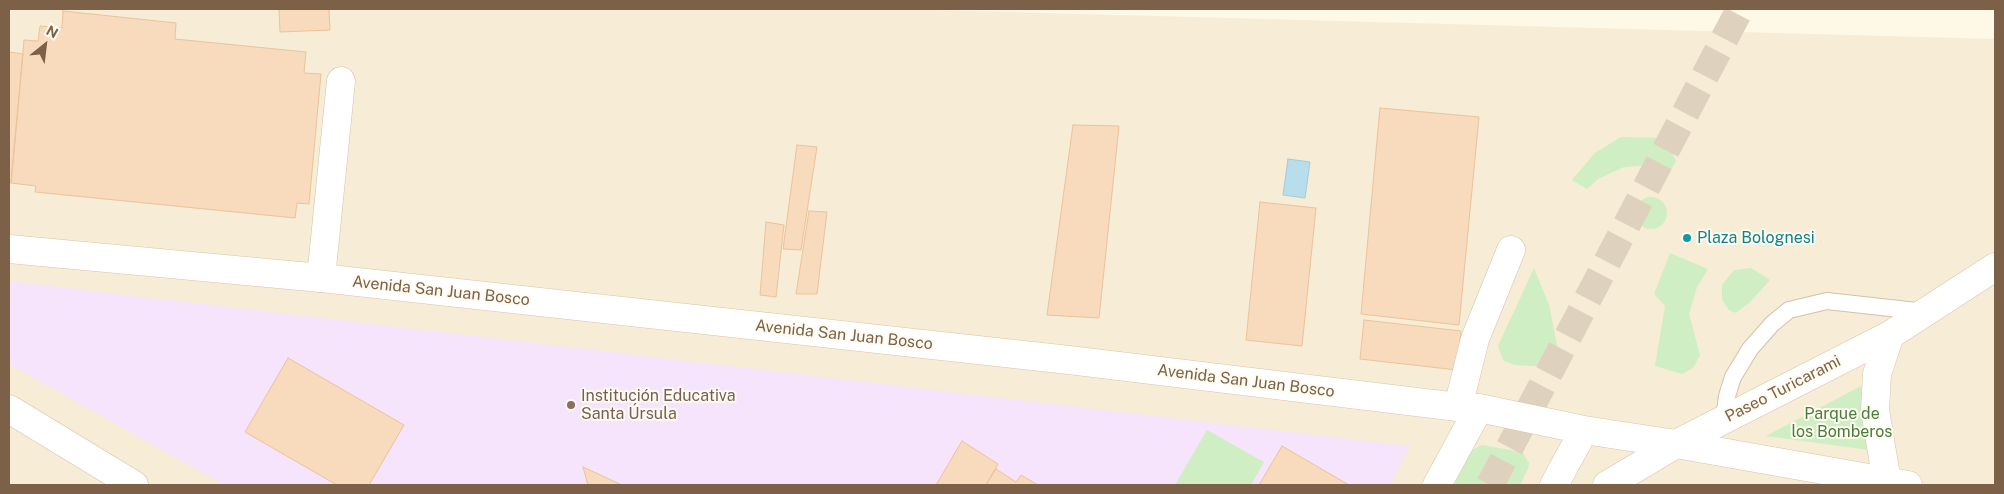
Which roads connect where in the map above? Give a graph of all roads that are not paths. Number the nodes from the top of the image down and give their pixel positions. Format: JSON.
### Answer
{"nodes":[{"id":1,"x":340,"y":81,"type":"dead end"},
{"id":2,"x":9,"y":249,"type":"edge"},
{"id":3,"x":1511,"y":250,"type":"dead end"},
{"id":4,"x":1995,"y":267,"type":"edge"},
{"id":5,"x":320,"y":278,"type":"junction"},
{"id":6,"x":1926,"y":312,"type":"junction"},
{"id":7,"x":1890,"y":334,"type":"junction"},
{"id":8,"x":1468,"y":408,"type":"junction"},
{"id":9,"x":9,"y":409,"type":"edge"},
{"id":10,"x":1724,"y":419,"type":"junction"},
{"id":11,"x":1584,"y":430,"type":"junction"},
{"id":12,"x":1676,"y":444,"type":"junction"},
{"id":13,"x":125,"y":483,"type":"edge"},
{"id":14,"x":1898,"y":484,"type":"edge"},
{"id":15,"x":1436,"y":485,"type":"edge"},
{"id":16,"x":1554,"y":485,"type":"edge"},
{"id":17,"x":1608,"y":485,"type":"edge"}],
"edges":[{"from":1,"to":5,"type":"street"},
{"from":2,"to":5,"type":"street","name":"Avenida San Juan Bosco"},
{"from":3,"to":8,"type":"street"},
{"from":4,"to":6,"type":"street","name":"Paseo Turicarami"},
{"from":5,"to":8,"type":"street","name":"Avenida San Juan Bosco"},
{"from":6,"to":7,"type":"street","name":"Paseo Turicarami"},
{"from":6,"to":10,"type":"lane"},
{"from":7,"to":10,"type":"street","name":"Paseo Turicarami"},
{"from":7,"to":14,"type":"street"},
{"from":8,"to":11,"type":"street","name":"Avenida San Juan Bosco"},
{"from":8,"to":15,"type":"street"},
{"from":9,"to":13,"type":"street"},
{"from":10,"to":12,"type":"street","name":"Paseo Turicarami"},
{"from":11,"to":12,"type":"street","name":"Avenida San Juan Bosco"},
{"from":11,"to":16,"type":"street"},
{"from":12,"to":14,"type":"street","name":"Avenida San Juan Bosco"},
{"from":12,"to":17,"type":"street","name":"Paseo Turicarami"}]}
